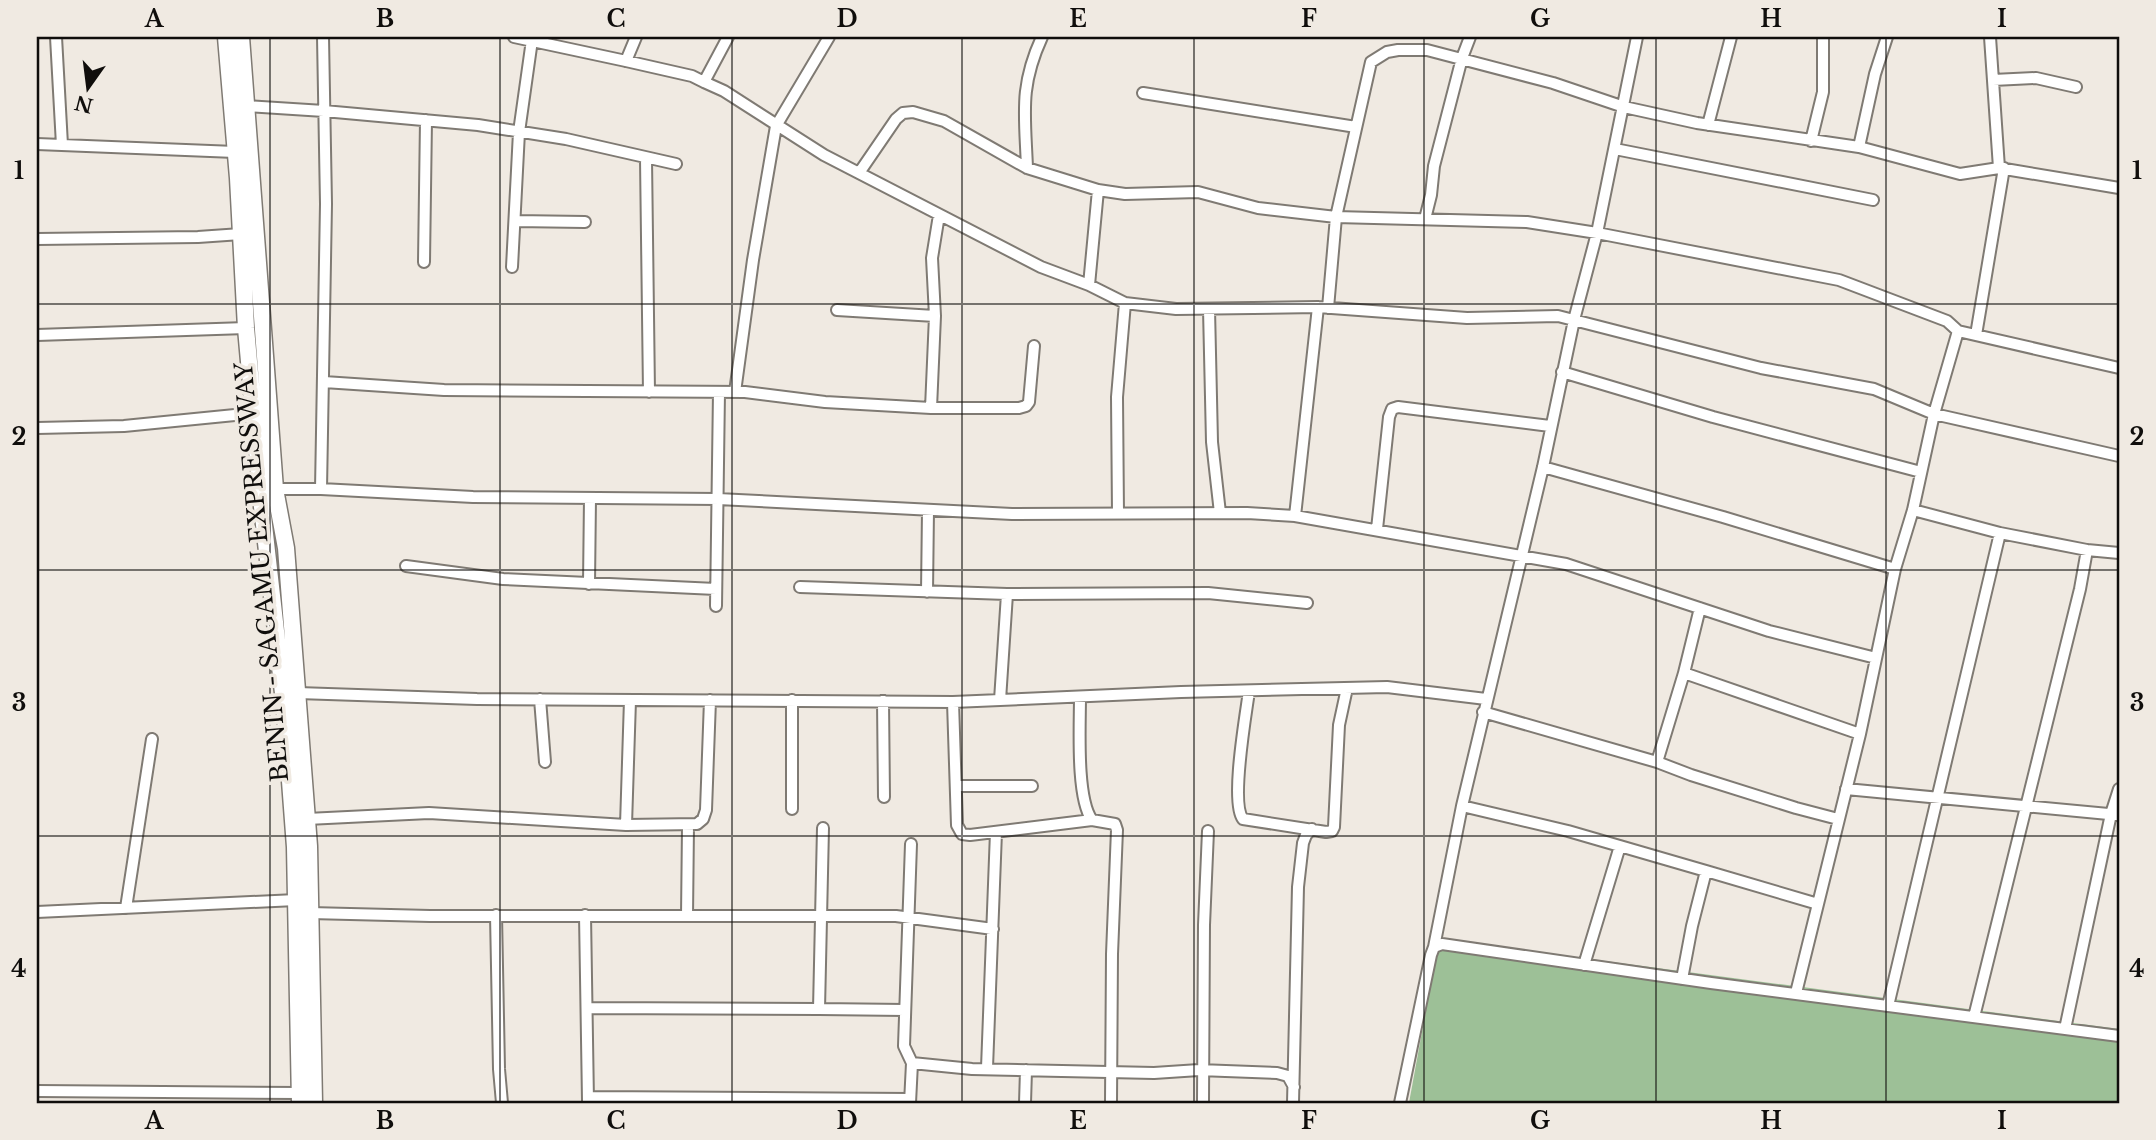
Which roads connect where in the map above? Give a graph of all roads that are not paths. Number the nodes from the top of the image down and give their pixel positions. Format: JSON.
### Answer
{"nodes":[{"id":1,"x":56,"y":37,"type":"edge"},
{"id":2,"x":226,"y":37,"type":"edge"},
{"id":3,"x":241,"y":37,"type":"edge"},
{"id":4,"x":323,"y":37,"type":"edge"},
{"id":5,"x":514,"y":37,"type":"edge"},
{"id":6,"x":636,"y":37,"type":"edge"},
{"id":7,"x":728,"y":37,"type":"edge"},
{"id":8,"x":829,"y":37,"type":"edge"},
{"id":9,"x":1042,"y":37,"type":"edge"},
{"id":10,"x":1470,"y":37,"type":"edge"},
{"id":11,"x":1637,"y":37,"type":"edge"},
{"id":12,"x":1731,"y":37,"type":"edge"},
{"id":13,"x":1823,"y":37,"type":"edge"},
{"id":14,"x":1886,"y":37,"type":"edge"},
{"id":15,"x":1990,"y":37,"type":"edge"},
{"id":16,"x":539,"y":40,"type":"edge"},
{"id":17,"x":1462,"y":58,"type":"junction"},
{"id":18,"x":626,"y":61,"type":"junction"},
{"id":19,"x":1993,"y":80,"type":"junction"},
{"id":20,"x":704,"y":82,"type":"junction"},
{"id":21,"x":2076,"y":87,"type":"dead end"},
{"id":22,"x":1143,"y":93,"type":"dead end"},
{"id":23,"x":246,"y":106,"type":"junction"},
{"id":24,"x":1624,"y":107,"type":"junction"},
{"id":25,"x":324,"y":111,"type":"junction"},
{"id":26,"x":426,"y":120,"type":"junction"},
{"id":27,"x":1708,"y":125,"type":"junction"},
{"id":28,"x":776,"y":126,"type":"junction"},
{"id":29,"x":1356,"y":127,"type":"junction"},
{"id":30,"x":519,"y":132,"type":"junction"},
{"id":31,"x":1811,"y":141,"type":"junction"},
{"id":32,"x":37,"y":144,"type":"edge"},
{"id":33,"x":62,"y":145,"type":"junction"},
{"id":34,"x":1859,"y":148,"type":"junction"},
{"id":35,"x":1615,"y":149,"type":"junction"},
{"id":36,"x":234,"y":152,"type":"junction"},
{"id":37,"x":646,"y":159,"type":"junction"},
{"id":38,"x":676,"y":164,"type":"dead end"},
{"id":39,"x":1027,"y":167,"type":"junction"},
{"id":40,"x":2001,"y":168,"type":"junction"},
{"id":41,"x":859,"y":173,"type":"junction"},
{"id":42,"x":2119,"y":188,"type":"edge"},
{"id":43,"x":1098,"y":190,"type":"junction"},
{"id":44,"x":1872,"y":200,"type":"dead end"},
{"id":45,"x":939,"y":215,"type":"junction"},
{"id":46,"x":1336,"y":217,"type":"junction"},
{"id":47,"x":1425,"y":219,"type":"junction"},
{"id":48,"x":514,"y":221,"type":"junction"},
{"id":49,"x":585,"y":222,"type":"dead end"},
{"id":50,"x":1597,"y":233,"type":"junction"},
{"id":51,"x":241,"y":234,"type":"junction"},
{"id":52,"x":37,"y":239,"type":"edge"},
{"id":53,"x":424,"y":262,"type":"dead end"},
{"id":54,"x":512,"y":267,"type":"dead end"},
{"id":55,"x":1089,"y":285,"type":"junction"},
{"id":56,"x":1125,"y":303,"type":"junction"},
{"id":57,"x":1323,"y":308,"type":"junction"},
{"id":58,"x":1209,"y":309,"type":"junction"},
{"id":59,"x":837,"y":310,"type":"dead end"},
{"id":60,"x":935,"y":316,"type":"junction"},
{"id":61,"x":1574,"y":320,"type":"junction"},
{"id":62,"x":246,"y":328,"type":"junction"},
{"id":63,"x":1958,"y":331,"type":"junction"},
{"id":64,"x":37,"y":335,"type":"edge"},
{"id":65,"x":1976,"y":335,"type":"junction"},
{"id":66,"x":1034,"y":346,"type":"dead end"},
{"id":67,"x":2119,"y":368,"type":"edge"},
{"id":68,"x":1562,"y":372,"type":"junction"},
{"id":69,"x":324,"y":382,"type":"junction"},
{"id":70,"x":649,"y":392,"type":"junction"},
{"id":71,"x":719,"y":392,"type":"junction"},
{"id":72,"x":735,"y":392,"type":"junction"},
{"id":73,"x":932,"y":408,"type":"junction"},
{"id":74,"x":255,"y":413,"type":"junction"},
{"id":75,"x":1934,"y":414,"type":"junction"},
{"id":76,"x":1550,"y":426,"type":"junction"},
{"id":77,"x":37,"y":428,"type":"edge"},
{"id":78,"x":2119,"y":456,"type":"edge"},
{"id":79,"x":1543,"y":467,"type":"junction"},
{"id":80,"x":1922,"y":472,"type":"junction"},
{"id":81,"x":275,"y":489,"type":"junction"},
{"id":82,"x":321,"y":489,"type":"junction"},
{"id":83,"x":590,"y":498,"type":"junction"},
{"id":84,"x":718,"y":499,"type":"junction"},
{"id":85,"x":928,"y":510,"type":"junction"},
{"id":86,"x":1913,"y":510,"type":"junction"},
{"id":87,"x":1118,"y":513,"type":"junction"},
{"id":88,"x":1220,"y":513,"type":"junction"},
{"id":89,"x":1295,"y":516,"type":"junction"},
{"id":90,"x":1377,"y":529,"type":"junction"},
{"id":91,"x":2000,"y":533,"type":"junction"},
{"id":92,"x":2087,"y":550,"type":"junction"},
{"id":93,"x":2119,"y":552,"type":"edge"},
{"id":94,"x":1521,"y":555,"type":"junction"},
{"id":95,"x":406,"y":566,"type":"dead end"},
{"id":96,"x":1895,"y":569,"type":"junction"},
{"id":97,"x":589,"y":584,"type":"junction"},
{"id":98,"x":800,"y":587,"type":"dead end"},
{"id":99,"x":716,"y":589,"type":"junction"},
{"id":100,"x":927,"y":592,"type":"junction"},
{"id":101,"x":1007,"y":594,"type":"junction"},
{"id":102,"x":1307,"y":603,"type":"dead end"},
{"id":103,"x":716,"y":606,"type":"dead end"},
{"id":104,"x":1700,"y":608,"type":"junction"},
{"id":105,"x":1876,"y":658,"type":"junction"},
{"id":106,"x":1684,"y":673,"type":"junction"},
{"id":107,"x":1346,"y":688,"type":"junction"},
{"id":108,"x":1248,"y":691,"type":"junction"},
{"id":109,"x":298,"y":693,"type":"junction"},
{"id":110,"x":1080,"y":697,"type":"junction"},
{"id":111,"x":540,"y":699,"type":"junction"},
{"id":112,"x":710,"y":699,"type":"junction"},
{"id":113,"x":1486,"y":699,"type":"junction"},
{"id":114,"x":630,"y":700,"type":"junction"},
{"id":115,"x":792,"y":700,"type":"junction"},
{"id":116,"x":1000,"y":700,"type":"junction"},
{"id":117,"x":883,"y":701,"type":"junction"},
{"id":118,"x":953,"y":702,"type":"junction"},
{"id":119,"x":1483,"y":712,"type":"junction"},
{"id":120,"x":1860,"y":734,"type":"junction"},
{"id":121,"x":152,"y":739,"type":"dead end"},
{"id":122,"x":545,"y":762,"type":"dead end"},
{"id":123,"x":1657,"y":762,"type":"junction"},
{"id":124,"x":956,"y":786,"type":"junction"},
{"id":125,"x":1032,"y":786,"type":"dead end"},
{"id":126,"x":1846,"y":789,"type":"junction"},
{"id":127,"x":2119,"y":789,"type":"edge"},
{"id":128,"x":884,"y":797,"type":"dead end"},
{"id":129,"x":1937,"y":798,"type":"junction"},
{"id":130,"x":1462,"y":806,"type":"junction"},
{"id":131,"x":2025,"y":806,"type":"junction"},
{"id":132,"x":792,"y":808,"type":"dead end"},
{"id":133,"x":2115,"y":815,"type":"edge"},
{"id":134,"x":307,"y":819,"type":"junction"},
{"id":135,"x":1838,"y":819,"type":"junction"},
{"id":136,"x":1091,"y":820,"type":"junction"},
{"id":137,"x":626,"y":825,"type":"junction"},
{"id":138,"x":688,"y":826,"type":"junction"},
{"id":139,"x":823,"y":828,"type":"dead end"},
{"id":140,"x":1312,"y":829,"type":"junction"},
{"id":141,"x":1208,"y":831,"type":"dead end"},
{"id":142,"x":996,"y":832,"type":"junction"},
{"id":143,"x":911,"y":844,"type":"dead end"},
{"id":144,"x":1620,"y":846,"type":"junction"},
{"id":145,"x":1706,"y":871,"type":"junction"},
{"id":146,"x":296,"y":900,"type":"junction"},
{"id":147,"x":1818,"y":904,"type":"junction"},
{"id":148,"x":125,"y":908,"type":"junction"},
{"id":149,"x":37,"y":912,"type":"edge"},
{"id":150,"x":310,"y":913,"type":"junction"},
{"id":151,"x":496,"y":915,"type":"junction"},
{"id":152,"x":585,"y":915,"type":"junction"},
{"id":153,"x":687,"y":916,"type":"junction"},
{"id":154,"x":821,"y":916,"type":"junction"},
{"id":155,"x":909,"y":917,"type":"junction"},
{"id":156,"x":993,"y":929,"type":"junction"},
{"id":157,"x":1434,"y":947,"type":"junction"},
{"id":158,"x":1584,"y":965,"type":"junction"},
{"id":159,"x":1682,"y":979,"type":"junction"},
{"id":160,"x":1796,"y":993,"type":"junction"},
{"id":161,"x":1888,"y":1006,"type":"junction"},
{"id":162,"x":587,"y":1008,"type":"junction"},
{"id":163,"x":819,"y":1009,"type":"junction"},
{"id":164,"x":905,"y":1010,"type":"junction"},
{"id":165,"x":1974,"y":1017,"type":"junction"},
{"id":166,"x":2065,"y":1028,"type":"junction"},
{"id":167,"x":2119,"y":1035,"type":"edge"},
{"id":168,"x":912,"y":1063,"type":"junction"},
{"id":169,"x":987,"y":1068,"type":"junction"},
{"id":170,"x":1026,"y":1070,"type":"junction"},
{"id":171,"x":1204,"y":1070,"type":"junction"},
{"id":172,"x":1113,"y":1071,"type":"junction"},
{"id":173,"x":1294,"y":1087,"type":"junction"},
{"id":174,"x":37,"y":1091,"type":"edge"},
{"id":175,"x":60,"y":1097,"type":"edge"},
{"id":176,"x":300,"y":1098,"type":"edge"},
{"id":177,"x":588,"y":1100,"type":"edge"},
{"id":178,"x":676,"y":1100,"type":"edge"},
{"id":179,"x":759,"y":1100,"type":"edge"},
{"id":180,"x":910,"y":1101,"type":"edge"},
{"id":181,"x":314,"y":1103,"type":"edge"},
{"id":182,"x":502,"y":1103,"type":"edge"},
{"id":183,"x":1025,"y":1103,"type":"edge"},
{"id":184,"x":1111,"y":1103,"type":"edge"},
{"id":185,"x":1203,"y":1103,"type":"edge"},
{"id":186,"x":1293,"y":1103,"type":"edge"},
{"id":187,"x":1400,"y":1103,"type":"edge"}],
"edges":[{"from":1,"to":33,"type":"street"},
{"from":2,"to":36,"type":"highway"},
{"from":3,"to":23,"type":"highway","name":"BENIN - SAGAMU EXPRESSWAY"},
{"from":4,"to":25,"type":"street"},
{"from":5,"to":16,"type":"street"},
{"from":6,"to":18,"type":"street"},
{"from":7,"to":20,"type":"street"},
{"from":8,"to":28,"type":"street"},
{"from":9,"to":39,"type":"street"},
{"from":10,"to":17,"type":"street"},
{"from":11,"to":24,"type":"street"},
{"from":12,"to":27,"type":"street"},
{"from":13,"to":31,"type":"street"},
{"from":14,"to":34,"type":"street"},
{"from":15,"to":19,"type":"street"},
{"from":16,"to":18,"type":"street"},
{"from":16,"to":30,"type":"street"},
{"from":17,"to":24,"type":"street"},
{"from":17,"to":29,"type":"street"},
{"from":17,"to":47,"type":"street"},
{"from":18,"to":20,"type":"street"},
{"from":19,"to":21,"type":"street"},
{"from":19,"to":40,"type":"street"},
{"from":20,"to":28,"type":"street"},
{"from":22,"to":29,"type":"street"},
{"from":23,"to":25,"type":"street"},
{"from":23,"to":81,"type":"highway","name":"BENIN - SAGAMU EXPRESSWAY"},
{"from":24,"to":27,"type":"street"},
{"from":24,"to":35,"type":"street"},
{"from":25,"to":26,"type":"street"},
{"from":25,"to":69,"type":"street"},
{"from":26,"to":30,"type":"street"},
{"from":26,"to":53,"type":"street"},
{"from":27,"to":31,"type":"street"},
{"from":28,"to":41,"type":"street"},
{"from":28,"to":72,"type":"street"},
{"from":29,"to":46,"type":"street"},
{"from":30,"to":37,"type":"street"},
{"from":30,"to":48,"type":"street"},
{"from":31,"to":34,"type":"street"},
{"from":32,"to":33,"type":"street"},
{"from":33,"to":36,"type":"street"},
{"from":34,"to":40,"type":"street"},
{"from":35,"to":44,"type":"street"},
{"from":35,"to":50,"type":"street"},
{"from":36,"to":51,"type":"highway"},
{"from":37,"to":38,"type":"street"},
{"from":37,"to":70,"type":"street"},
{"from":39,"to":41,"type":"street"},
{"from":39,"to":43,"type":"street"},
{"from":40,"to":42,"type":"street"},
{"from":40,"to":65,"type":"street"},
{"from":41,"to":45,"type":"street"},
{"from":43,"to":46,"type":"street"},
{"from":43,"to":55,"type":"street"},
{"from":45,"to":55,"type":"street"},
{"from":45,"to":60,"type":"street"},
{"from":46,"to":47,"type":"street"},
{"from":46,"to":57,"type":"street"},
{"from":47,"to":50,"type":"street"},
{"from":48,"to":49,"type":"street"},
{"from":48,"to":54,"type":"street"},
{"from":50,"to":61,"type":"street"},
{"from":50,"to":63,"type":"street"},
{"from":51,"to":52,"type":"street"},
{"from":51,"to":62,"type":"highway"},
{"from":55,"to":56,"type":"street"},
{"from":56,"to":58,"type":"street"},
{"from":56,"to":87,"type":"street"},
{"from":57,"to":58,"type":"street"},
{"from":57,"to":61,"type":"street"},
{"from":57,"to":89,"type":"street"},
{"from":58,"to":88,"type":"street"},
{"from":59,"to":60,"type":"street"},
{"from":60,"to":73,"type":"street"},
{"from":61,"to":68,"type":"street"},
{"from":61,"to":75,"type":"street"},
{"from":62,"to":64,"type":"street"},
{"from":62,"to":74,"type":"highway"},
{"from":63,"to":65,"type":"street"},
{"from":63,"to":75,"type":"street"},
{"from":65,"to":67,"type":"street"},
{"from":66,"to":73,"type":"street"},
{"from":68,"to":76,"type":"street"},
{"from":68,"to":80,"type":"street"},
{"from":69,"to":70,"type":"street"},
{"from":69,"to":82,"type":"street"},
{"from":70,"to":71,"type":"street"},
{"from":71,"to":72,"type":"street"},
{"from":71,"to":84,"type":"street"},
{"from":72,"to":73,"type":"street"},
{"from":74,"to":77,"type":"street"},
{"from":74,"to":146,"type":"highway"},
{"from":75,"to":78,"type":"street"},
{"from":75,"to":80,"type":"street"},
{"from":76,"to":79,"type":"street"},
{"from":76,"to":90,"type":"street"},
{"from":79,"to":94,"type":"street"},
{"from":79,"to":96,"type":"street"},
{"from":80,"to":86,"type":"street"},
{"from":81,"to":82,"type":"street"},
{"from":81,"to":109,"type":"highway","name":"BENIN - SAGAMU EXPRESSWAY"},
{"from":82,"to":83,"type":"street"},
{"from":83,"to":84,"type":"street"},
{"from":83,"to":97,"type":"street"},
{"from":84,"to":85,"type":"street"},
{"from":84,"to":99,"type":"street"},
{"from":85,"to":87,"type":"street"},
{"from":85,"to":100,"type":"street"},
{"from":86,"to":91,"type":"street"},
{"from":86,"to":96,"type":"street"},
{"from":87,"to":88,"type":"street"},
{"from":88,"to":89,"type":"street"},
{"from":89,"to":90,"type":"street"},
{"from":90,"to":94,"type":"street"},
{"from":91,"to":92,"type":"street"},
{"from":91,"to":129,"type":"street"},
{"from":92,"to":93,"type":"street"},
{"from":92,"to":131,"type":"street"},
{"from":94,"to":104,"type":"street"},
{"from":94,"to":113,"type":"street"},
{"from":95,"to":97,"type":"street"},
{"from":96,"to":105,"type":"street"},
{"from":97,"to":99,"type":"street"},
{"from":98,"to":100,"type":"street"},
{"from":99,"to":103,"type":"street"},
{"from":100,"to":101,"type":"street"},
{"from":101,"to":102,"type":"street"},
{"from":101,"to":116,"type":"street"},
{"from":104,"to":105,"type":"street"},
{"from":104,"to":106,"type":"street"},
{"from":105,"to":120,"type":"street"},
{"from":106,"to":120,"type":"street"},
{"from":106,"to":123,"type":"street"},
{"from":107,"to":108,"type":"street"},
{"from":107,"to":113,"type":"street"},
{"from":107,"to":140,"type":"street"},
{"from":108,"to":110,"type":"street"},
{"from":108,"to":140,"type":"street"},
{"from":109,"to":111,"type":"street"},
{"from":109,"to":134,"type":"highway","name":"BENIN - SAGAMU EXPRESSWAY"},
{"from":110,"to":116,"type":"street"},
{"from":110,"to":136,"type":"street"},
{"from":111,"to":114,"type":"street"},
{"from":111,"to":122,"type":"street"},
{"from":112,"to":114,"type":"street"},
{"from":112,"to":115,"type":"street"},
{"from":112,"to":138,"type":"street"},
{"from":113,"to":119,"type":"street"},
{"from":114,"to":137,"type":"street"},
{"from":115,"to":117,"type":"street"},
{"from":115,"to":132,"type":"street"},
{"from":116,"to":118,"type":"street"},
{"from":117,"to":118,"type":"street"},
{"from":117,"to":128,"type":"street"},
{"from":118,"to":124,"type":"street"},
{"from":119,"to":123,"type":"street"},
{"from":119,"to":130,"type":"street"},
{"from":120,"to":126,"type":"street"},
{"from":121,"to":148,"type":"street"},
{"from":123,"to":135,"type":"street"},
{"from":124,"to":125,"type":"street"},
{"from":124,"to":142,"type":"street"},
{"from":126,"to":129,"type":"street"},
{"from":126,"to":135,"type":"street"},
{"from":127,"to":133,"type":"street"},
{"from":129,"to":131,"type":"street"},
{"from":129,"to":161,"type":"street"},
{"from":130,"to":144,"type":"street"},
{"from":130,"to":157,"type":"street"},
{"from":131,"to":133,"type":"street"},
{"from":131,"to":165,"type":"street"},
{"from":133,"to":166,"type":"street"},
{"from":134,"to":137,"type":"street"},
{"from":134,"to":150,"type":"highway","name":"BENIN - SAGAMU EXPRESSWAY"},
{"from":135,"to":147,"type":"street"},
{"from":136,"to":142,"type":"street"},
{"from":136,"to":172,"type":"street"},
{"from":137,"to":138,"type":"street"},
{"from":138,"to":153,"type":"street"},
{"from":139,"to":154,"type":"street"},
{"from":140,"to":173,"type":"street"},
{"from":141,"to":171,"type":"street"},
{"from":142,"to":156,"type":"street"},
{"from":143,"to":155,"type":"street"},
{"from":144,"to":145,"type":"street"},
{"from":144,"to":158,"type":"street"},
{"from":145,"to":147,"type":"street"},
{"from":145,"to":159,"type":"street"},
{"from":146,"to":148,"type":"street"},
{"from":146,"to":176,"type":"highway"},
{"from":147,"to":160,"type":"street"},
{"from":148,"to":149,"type":"street"},
{"from":150,"to":151,"type":"street"},
{"from":150,"to":181,"type":"highway","name":"BENIN - SAGAMU EXPRESSWAY"},
{"from":151,"to":152,"type":"street"},
{"from":151,"to":182,"type":"street"},
{"from":152,"to":153,"type":"street"},
{"from":152,"to":162,"type":"street"},
{"from":153,"to":154,"type":"street"},
{"from":154,"to":155,"type":"street"},
{"from":154,"to":163,"type":"street"},
{"from":155,"to":156,"type":"street"},
{"from":155,"to":164,"type":"street"},
{"from":156,"to":169,"type":"street"},
{"from":157,"to":158,"type":"street"},
{"from":157,"to":187,"type":"street"},
{"from":158,"to":159,"type":"street"},
{"from":159,"to":160,"type":"street"},
{"from":160,"to":161,"type":"street"},
{"from":161,"to":165,"type":"street"},
{"from":162,"to":163,"type":"street"},
{"from":162,"to":177,"type":"street"},
{"from":163,"to":164,"type":"street"},
{"from":164,"to":168,"type":"street"},
{"from":165,"to":166,"type":"street"},
{"from":166,"to":167,"type":"street"},
{"from":168,"to":169,"type":"street"},
{"from":168,"to":180,"type":"street"},
{"from":169,"to":170,"type":"street"},
{"from":170,"to":172,"type":"street"},
{"from":170,"to":183,"type":"street"},
{"from":171,"to":172,"type":"street"},
{"from":171,"to":173,"type":"street"},
{"from":171,"to":185,"type":"street"},
{"from":172,"to":184,"type":"street"},
{"from":173,"to":186,"type":"street"},
{"from":174,"to":175,"type":"street"},
{"from":175,"to":176,"type":"street"},
{"from":177,"to":178,"type":"street"},
{"from":178,"to":179,"type":"street"},
{"from":179,"to":180,"type":"street"}]}
